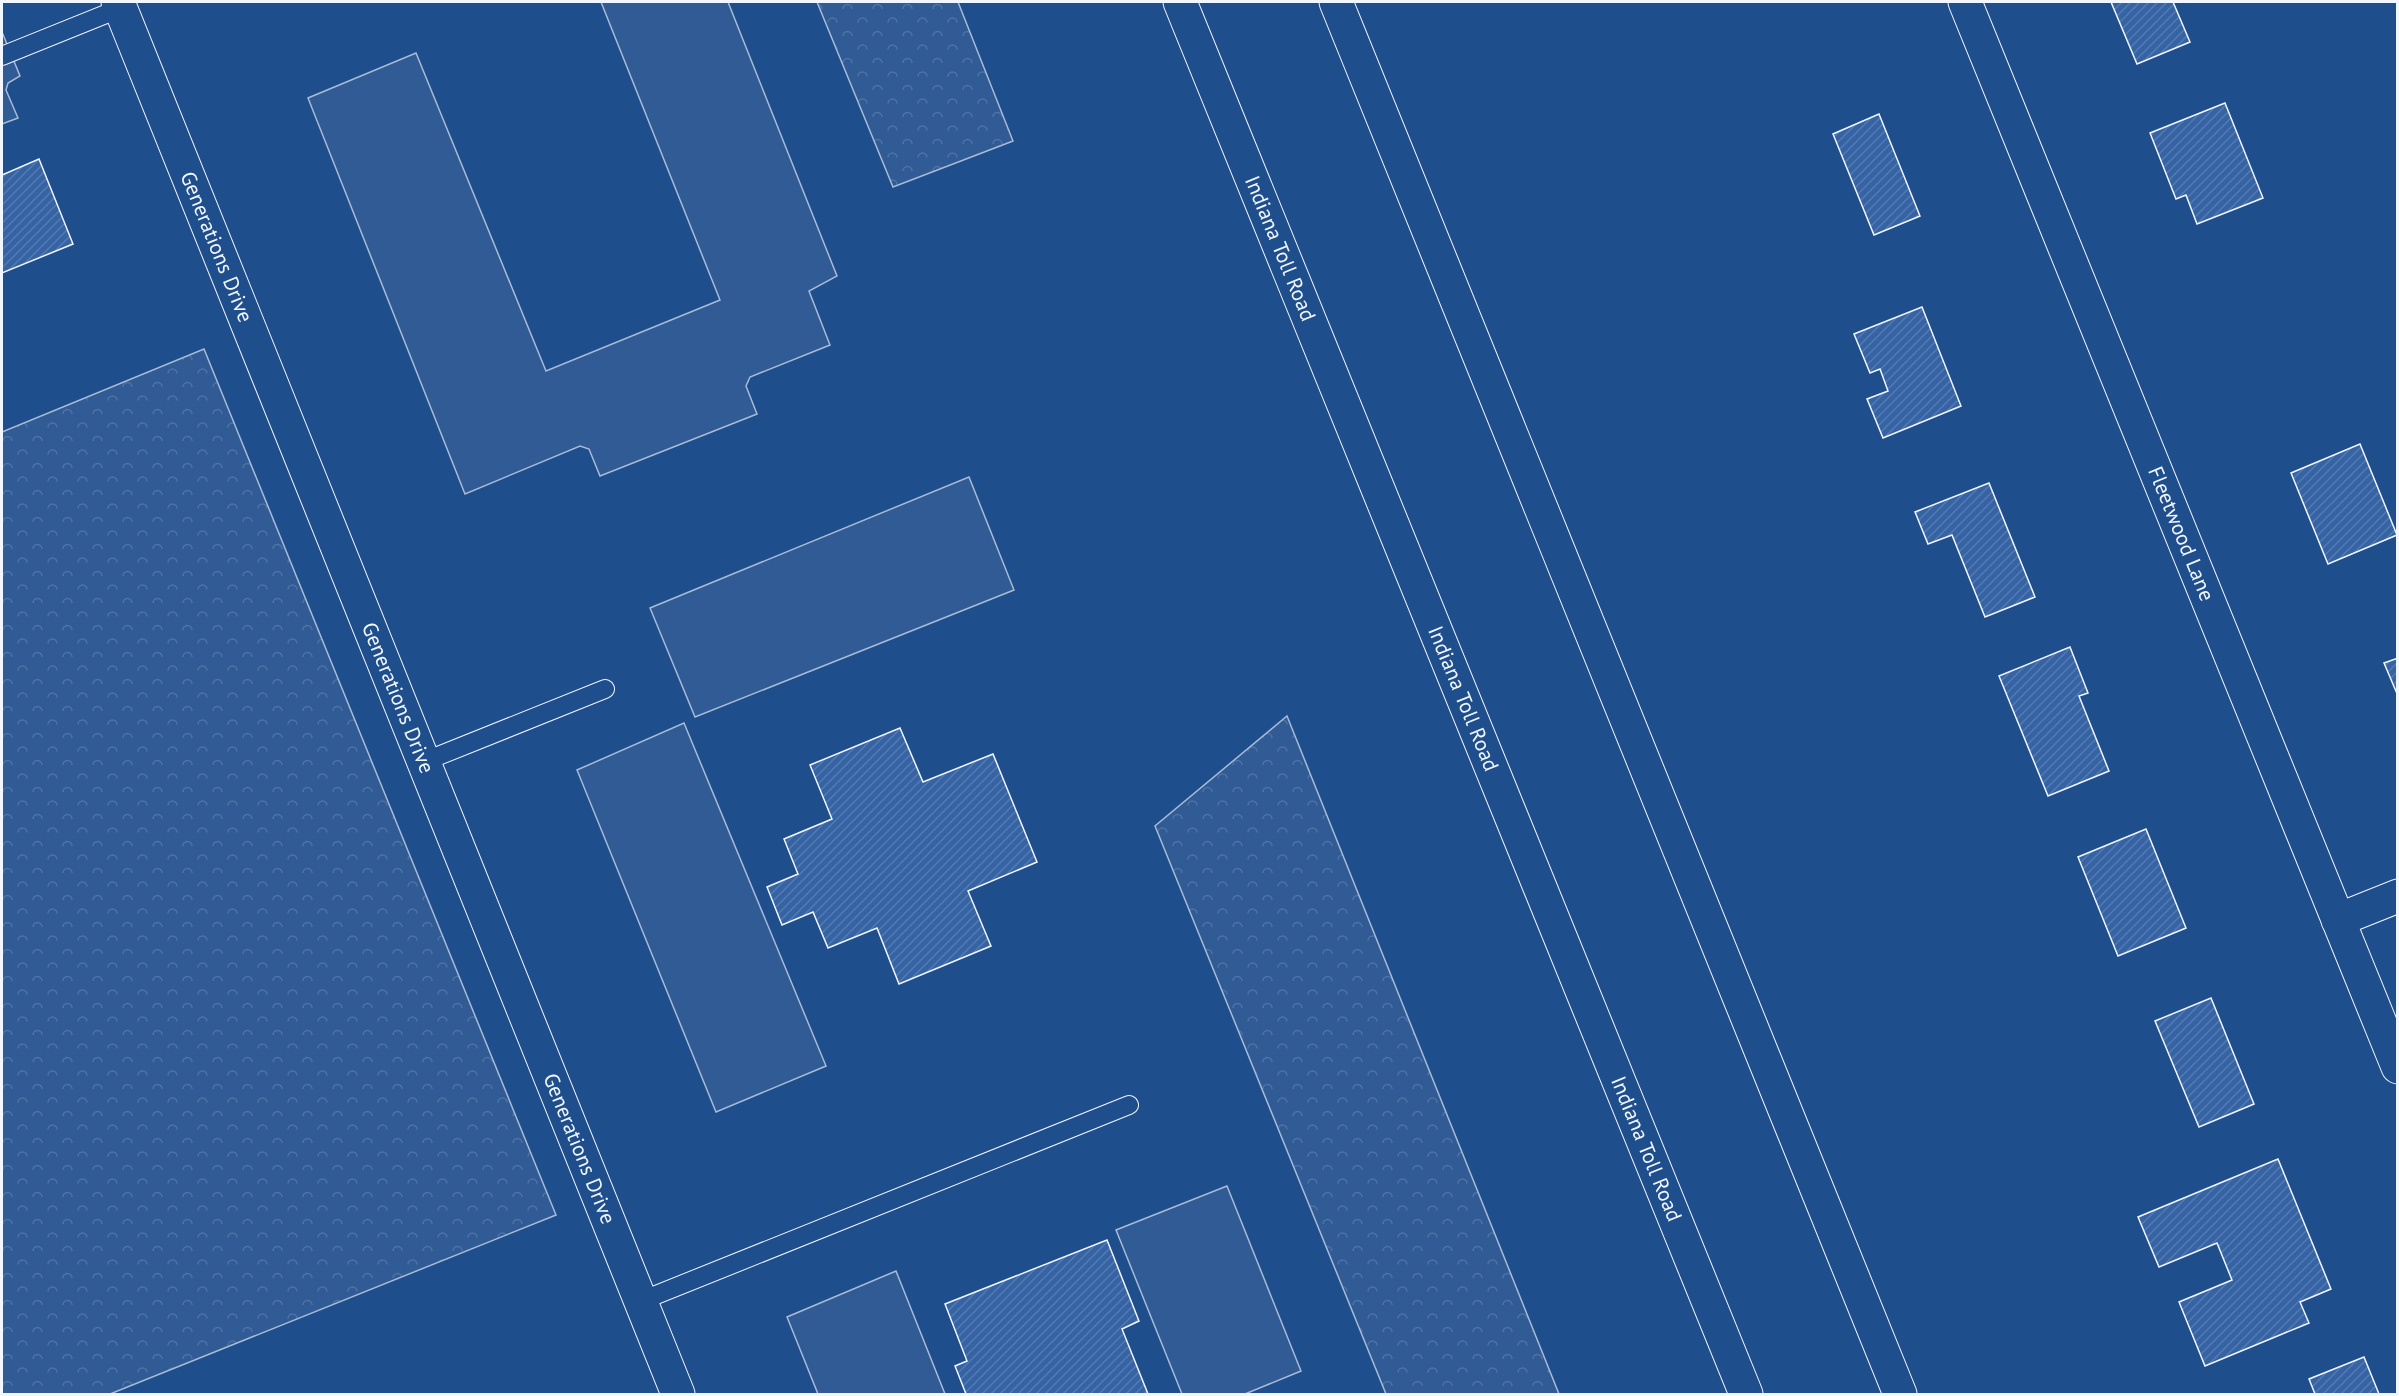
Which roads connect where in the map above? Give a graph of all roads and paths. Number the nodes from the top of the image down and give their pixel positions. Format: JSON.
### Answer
{"nodes":[{"id":1,"x":1180,"y":2,"type":"edge"},
{"id":2,"x":1336,"y":2,"type":"edge"},
{"id":3,"x":1965,"y":2,"type":"edge"},
{"id":4,"x":120,"y":5,"type":"edge"},
{"id":5,"x":2,"y":56,"type":"edge"},
{"id":6,"x":605,"y":689,"type":"dead end"},
{"id":7,"x":423,"y":762,"type":"junction"},
{"id":8,"x":2397,"y":896,"type":"edge"},
{"id":9,"x":2338,"y":920,"type":"junction"},
{"id":10,"x":2397,"y":1067,"type":"edge"},
{"id":11,"x":1129,"y":1105,"type":"dead end"},
{"id":12,"x":640,"y":1301,"type":"junction"},
{"id":13,"x":678,"y":1395,"type":"edge"},
{"id":14,"x":1746,"y":1395,"type":"edge"},
{"id":15,"x":1900,"y":1395,"type":"edge"}],
"edges":[{"from":1,"to":14,"type":"main road","name":"Indiana Toll Road"},
{"from":2,"to":15,"type":"main road"},
{"from":3,"to":9,"type":"main road","name":"Fleetwood Lane"},
{"from":4,"to":5,"type":"lane"},
{"from":4,"to":7,"type":"main road","name":"Generations Drive"},
{"from":6,"to":7,"type":"lane"},
{"from":7,"to":12,"type":"main road","name":"Generations Drive"},
{"from":8,"to":9,"type":"main road"},
{"from":9,"to":10,"type":"main road","name":"Fleetwood Lane"},
{"from":11,"to":12,"type":"lane"},
{"from":12,"to":13,"type":"main road","name":"Generations Drive"}]}
